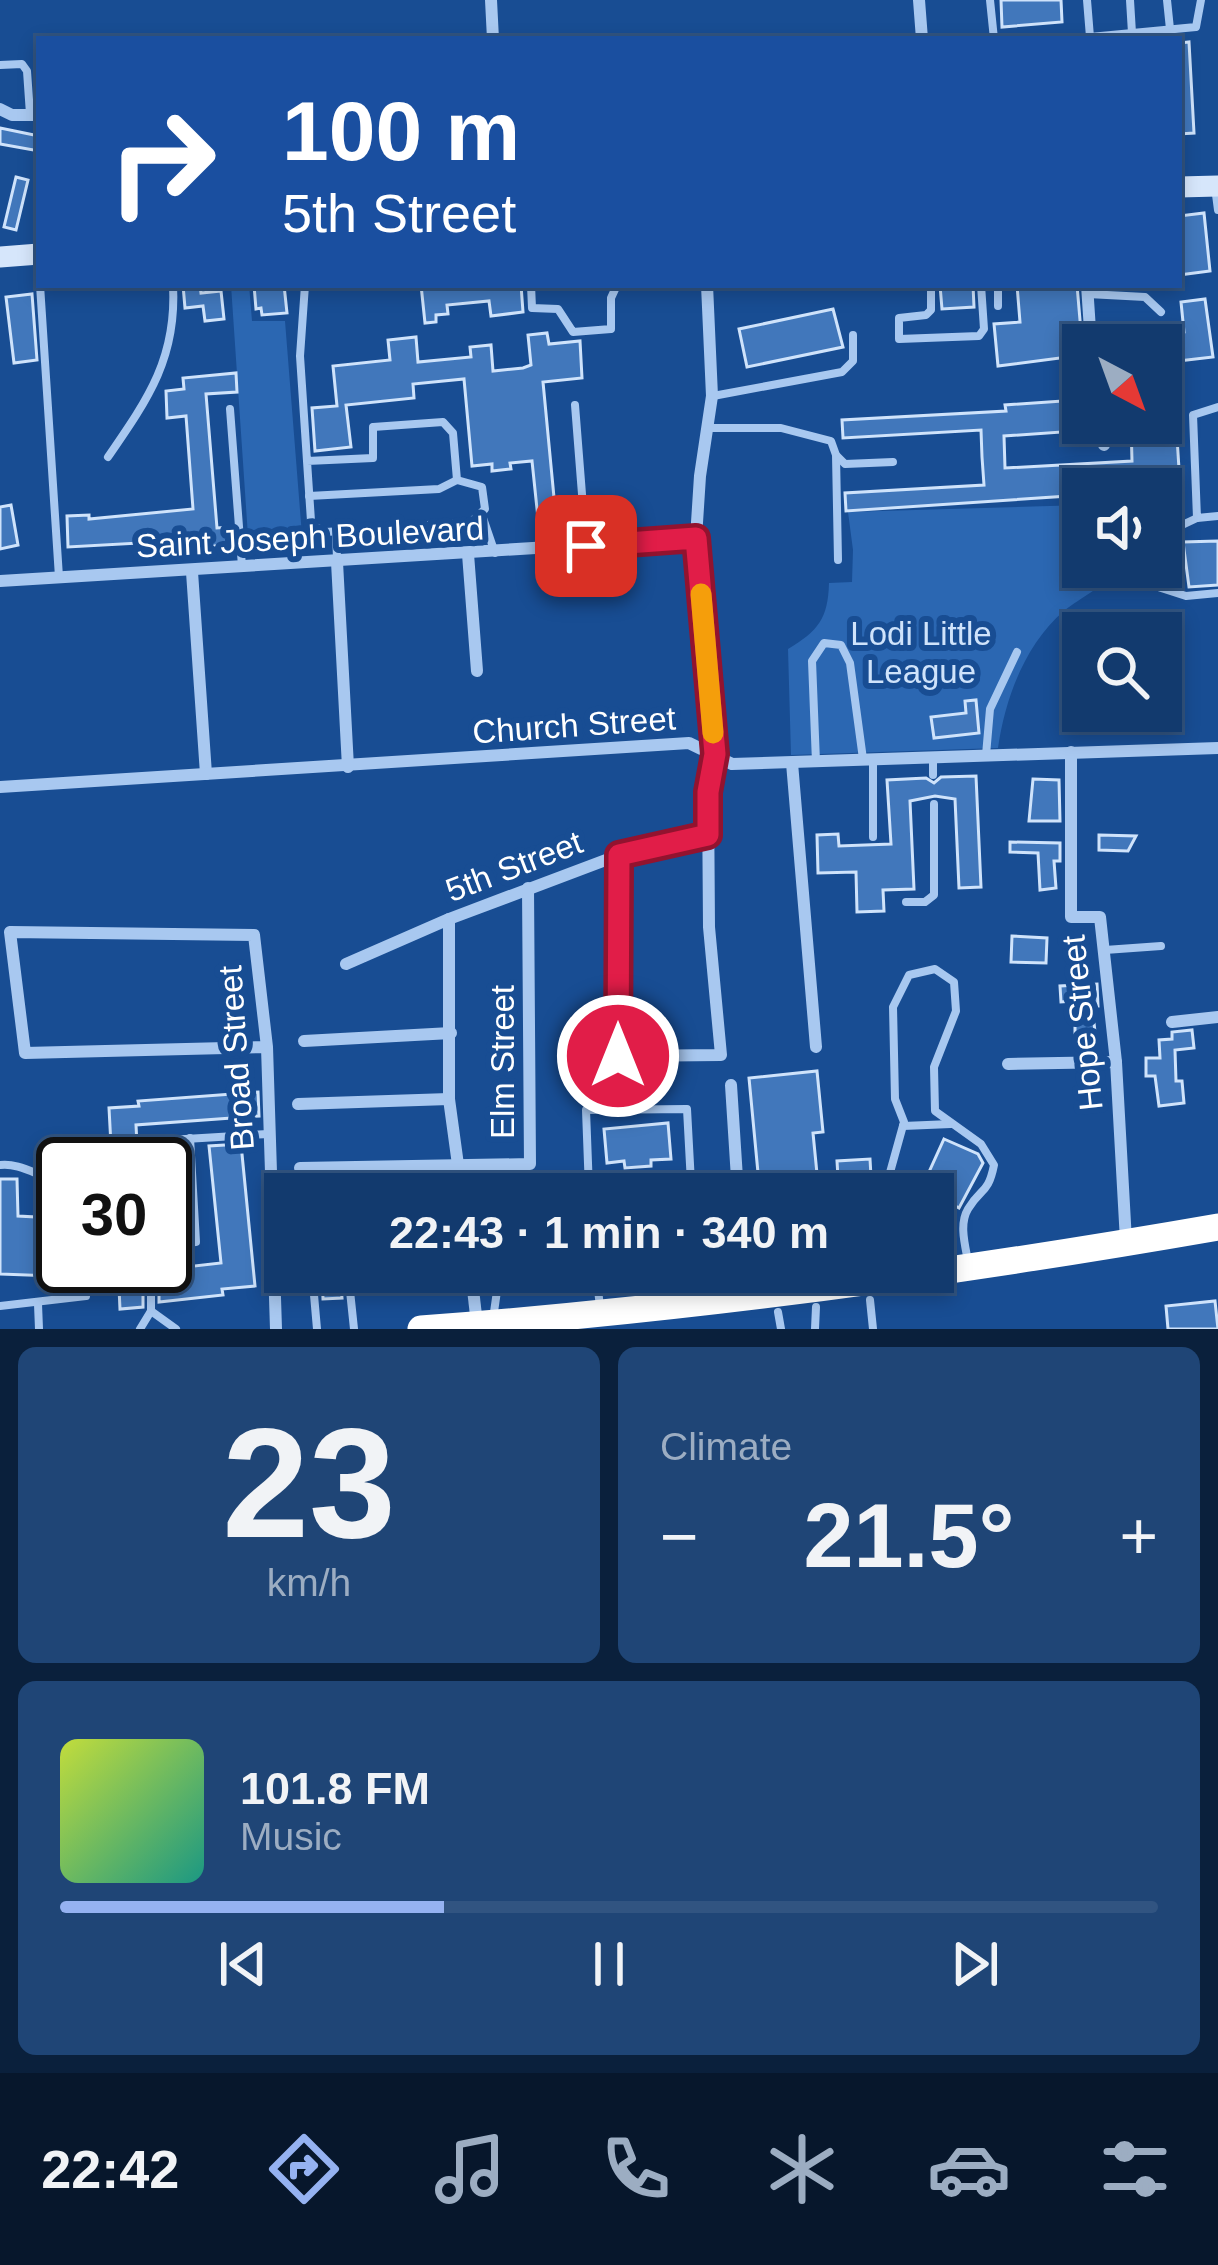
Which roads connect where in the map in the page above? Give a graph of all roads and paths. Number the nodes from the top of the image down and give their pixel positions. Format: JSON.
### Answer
{"nodes":[{"id":1,"x":490,"y":0,"type":"edge"},
{"id":2,"x":919,"y":0,"type":"edge"},
{"id":3,"x":990,"y":0,"type":"edge"},
{"id":4,"x":1088,"y":0,"type":"edge"},
{"id":5,"x":1130,"y":0,"type":"edge"},
{"id":6,"x":1167,"y":0,"type":"edge"},
{"id":7,"x":1201,"y":0,"type":"edge"},
{"id":8,"x":1170,"y":29,"type":"junction"},
{"id":9,"x":1132,"y":33,"type":"junction"},
{"id":10,"x":493,"y":36,"type":"edge"},
{"id":11,"x":922,"y":36,"type":"edge"},
{"id":12,"x":994,"y":36,"type":"edge"},
{"id":13,"x":1090,"y":36,"type":"edge"},
{"id":14,"x":1100,"y":36,"type":"edge"},
{"id":15,"x":0,"y":65,"type":"edge"},
{"id":16,"x":0,"y":110,"type":"edge"},
{"id":17,"x":32,"y":115,"type":"joint"},
{"id":18,"x":1216,"y":186,"type":"edge"},
{"id":19,"x":1182,"y":188,"type":"edge"},
{"id":20,"x":1218,"y":210,"type":"edge"},
{"id":21,"x":36,"y":254,"type":"edge"},
{"id":22,"x":0,"y":256,"type":"edge"},
{"id":23,"x":40,"y":288,"type":"edge"},
{"id":24,"x":173,"y":288,"type":"edge"},
{"id":25,"x":305,"y":288,"type":"edge"},
{"id":26,"x":531,"y":288,"type":"edge"},
{"id":27,"x":616,"y":288,"type":"edge"},
{"id":28,"x":707,"y":288,"type":"edge"},
{"id":29,"x":931,"y":288,"type":"edge"},
{"id":30,"x":981,"y":288,"type":"edge"},
{"id":31,"x":998,"y":288,"type":"edge"},
{"id":32,"x":1088,"y":290,"type":"edge"},
{"id":33,"x":998,"y":306,"type":"dead end"},
{"id":34,"x":1161,"y":312,"type":"dead end"},
{"id":35,"x":1090,"y":324,"type":"edge"},
{"id":36,"x":853,"y":334,"type":"dead end"},
{"id":37,"x":712,"y":396,"type":"junction"},
{"id":38,"x":575,"y":405,"type":"dead end"},
{"id":39,"x":1218,"y":407,"type":"edge"},
{"id":40,"x":230,"y":409,"type":"dead end"},
{"id":41,"x":707,"y":428,"type":"junction"},
{"id":42,"x":836,"y":455,"type":"junction"},
{"id":43,"x":108,"y":457,"type":"dead end"},
{"id":44,"x":307,"y":461,"type":"junction"},
{"id":45,"x":893,"y":462,"type":"dead end"},
{"id":46,"x":457,"y":480,"type":"junction"},
{"id":47,"x":309,"y":496,"type":"junction"},
{"id":48,"x":482,"y":515,"type":"junction"},
{"id":49,"x":1218,"y":516,"type":"edge"},
{"id":50,"x":1197,"y":518,"type":"junction"},
{"id":51,"x":1182,"y":525,"type":"edge"},
{"id":52,"x":336,"y":531,"type":"junction"},
{"id":53,"x":696,"y":538,"type":"junction"},
{"id":54,"x":586,"y":546,"type":"junction"},
{"id":55,"x":495,"y":553,"type":"junction"},
{"id":56,"x":468,"y":554,"type":"junction"},
{"id":57,"x":838,"y":560,"type":"dead end"},
{"id":58,"x":337,"y":562,"type":"junction"},
{"id":59,"x":242,"y":567,"type":"junction"},
{"id":60,"x":193,"y":572,"type":"junction"},
{"id":61,"x":59,"y":578,"type":"junction"},
{"id":62,"x":0,"y":581,"type":"edge"},
{"id":63,"x":1162,"y":588,"type":"edge"},
{"id":64,"x":1218,"y":593,"type":"edge"},
{"id":65,"x":1017,"y":652,"type":"dead end"},
{"id":66,"x":477,"y":671,"type":"dead end"},
{"id":67,"x":1218,"y":748,"type":"edge"},
{"id":68,"x":1071,"y":752,"type":"junction"},
{"id":69,"x":715,"y":754,"type":"junction"},
{"id":70,"x":986,"y":755,"type":"junction"},
{"id":71,"x":933,"y":758,"type":"junction"},
{"id":72,"x":868,"y":760,"type":"junction"},
{"id":73,"x":816,"y":762,"type":"junction"},
{"id":74,"x":792,"y":763,"type":"junction"},
{"id":75,"x":348,"y":766,"type":"junction"},
{"id":76,"x":206,"y":774,"type":"junction"},
{"id":77,"x":933,"y":776,"type":"dead end"},
{"id":78,"x":0,"y":787,"type":"edge"},
{"id":79,"x":934,"y":804,"type":"dead end"},
{"id":80,"x":708,"y":835,"type":"junction"},
{"id":81,"x":873,"y":837,"type":"dead end"},
{"id":82,"x":619,"y":855,"type":"junction"},
{"id":83,"x":528,"y":888,"type":"junction"},
{"id":84,"x":906,"y":902,"type":"dead end"},
{"id":85,"x":448,"y":919,"type":"junction"},
{"id":86,"x":1160,"y":946,"type":"dead end"},
{"id":87,"x":1103,"y":950,"type":"junction"},
{"id":88,"x":346,"y":964,"type":"dead end"},
{"id":89,"x":1218,"y":1017,"type":"edge"},
{"id":90,"x":1172,"y":1022,"type":"dead end"},
{"id":91,"x":451,"y":1033,"type":"junction"},
{"id":92,"x":304,"y":1041,"type":"dead end"},
{"id":93,"x":267,"y":1047,"type":"junction"},
{"id":94,"x":815,"y":1047,"type":"dead end"},
{"id":95,"x":1116,"y":1062,"type":"junction"},
{"id":96,"x":1008,"y":1064,"type":"dead end"},
{"id":97,"x":731,"y":1085,"type":"dead end"},
{"id":98,"x":449,"y":1099,"type":"junction"},
{"id":99,"x":298,"y":1105,"type":"dead end"},
{"id":100,"x":952,"y":1124,"type":"junction"},
{"id":101,"x":902,"y":1126,"type":"junction"},
{"id":102,"x":270,"y":1134,"type":"junction"},
{"id":103,"x":192,"y":1138,"type":"edge"},
{"id":104,"x":459,"y":1165,"type":"junction"},
{"id":105,"x":0,"y":1166,"type":"edge"},
{"id":106,"x":299,"y":1168,"type":"dead end"},
{"id":107,"x":192,"y":1172,"type":"edge"},
{"id":108,"x":460,"y":1173,"type":"edge"},
{"id":109,"x":588,"y":1173,"type":"edge"},
{"id":110,"x":690,"y":1173,"type":"edge"},
{"id":111,"x":737,"y":1173,"type":"edge"},
{"id":112,"x":890,"y":1173,"type":"edge"},
{"id":113,"x":36,"y":1176,"type":"edge"},
{"id":114,"x":1218,"y":1227,"type":"edge"},
{"id":115,"x":192,"y":1242,"type":"edge"},
{"id":116,"x":1218,"y":1242,"type":"edge"},
{"id":117,"x":1126,"y":1243,"type":"junction"},
{"id":118,"x":969,"y":1268,"type":"junction"},
{"id":119,"x":954,"y":1269,"type":"edge"},
{"id":120,"x":86,"y":1293,"type":"edge"},
{"id":121,"x":151,"y":1293,"type":"edge"},
{"id":122,"x":314,"y":1293,"type":"edge"},
{"id":123,"x":350,"y":1293,"type":"edge"},
{"id":124,"x":476,"y":1293,"type":"edge"},
{"id":125,"x":494,"y":1293,"type":"edge"},
{"id":126,"x":598,"y":1293,"type":"edge"},
{"id":127,"x":697,"y":1293,"type":"edge"},
{"id":128,"x":870,"y":1300,"type":"junction"},
{"id":129,"x":38,"y":1304,"type":"junction"},
{"id":130,"x":0,"y":1306,"type":"edge"},
{"id":131,"x":151,"y":1311,"type":"junction"},
{"id":132,"x":600,"y":1314,"type":"junction"},
{"id":133,"x":816,"y":1318,"type":"edge"},
{"id":134,"x":780,"y":1320,"type":"edge"},
{"id":135,"x":485,"y":1324,"type":"junction"},
{"id":136,"x":39,"y":1329,"type":"edge"},
{"id":137,"x":140,"y":1329,"type":"edge"},
{"id":138,"x":176,"y":1329,"type":"edge"},
{"id":139,"x":276,"y":1329,"type":"edge"},
{"id":140,"x":317,"y":1329,"type":"edge"},
{"id":141,"x":354,"y":1329,"type":"edge"},
{"id":142,"x":421,"y":1329,"type":"edge"},
{"id":143,"x":627,"y":1329,"type":"edge"},
{"id":144,"x":873,"y":1329,"type":"edge"}],
"edges":[{"from":1,"to":10,"type":"street"},
{"from":2,"to":11,"type":"street"},
{"from":3,"to":12,"type":"lane"},
{"from":4,"to":13,"type":"lane"},
{"from":5,"to":9,"type":"lane"},
{"from":6,"to":8,"type":"lane"},
{"from":7,"to":8,"type":"lane"},
{"from":8,"to":9,"type":"lane"},
{"from":9,"to":14,"type":"lane"},
{"from":15,"to":17,"type":"lane"},
{"from":16,"to":17,"type":"street"},
{"from":18,"to":19,"type":"street"},
{"from":18,"to":20,"type":"lane"},
{"from":21,"to":22,"type":"street"},
{"from":23,"to":61,"type":"lane"},
{"from":24,"to":43,"type":"lane"},
{"from":25,"to":44,"type":"lane"},
{"from":26,"to":27,"type":"lane"},
{"from":28,"to":37,"type":"street"},
{"from":29,"to":30,"type":"lane"},
{"from":31,"to":33,"type":"lane"},
{"from":32,"to":34,"type":"lane"},
{"from":32,"to":35,"type":"street"},
{"from":36,"to":37,"type":"lane"},
{"from":37,"to":41,"type":"street"},
{"from":38,"to":54,"type":"lane"},
{"from":39,"to":50,"type":"lane"},
{"from":40,"to":59,"type":"lane"},
{"from":41,"to":42,"type":"lane"},
{"from":41,"to":53,"type":"street"},
{"from":42,"to":45,"type":"lane"},
{"from":42,"to":57,"type":"lane"},
{"from":44,"to":46,"type":"lane"},
{"from":44,"to":47,"type":"lane"},
{"from":46,"to":47,"type":"lane"},
{"from":46,"to":48,"type":"lane"},
{"from":47,"to":52,"type":"lane"},
{"from":48,"to":52,"type":"lane"},
{"from":48,"to":55,"type":"lane"},
{"from":49,"to":50,"type":"lane"},
{"from":50,"to":51,"type":"lane"},
{"from":52,"to":58,"type":"lane"},
{"from":53,"to":54,"type":"street","name":"Saint Joseph Boulevard"},
{"from":53,"to":69,"type":"street"},
{"from":54,"to":55,"type":"street","name":"Saint Joseph Boulevard"},
{"from":55,"to":56,"type":"street","name":"Saint Joseph Boulevard"},
{"from":56,"to":58,"type":"street","name":"Saint Joseph Boulevard"},
{"from":56,"to":66,"type":"street"},
{"from":58,"to":59,"type":"street","name":"Saint Joseph Boulevard"},
{"from":58,"to":75,"type":"street"},
{"from":59,"to":60,"type":"street","name":"Saint Joseph Boulevard"},
{"from":60,"to":61,"type":"street","name":"Saint Joseph Boulevard"},
{"from":60,"to":76,"type":"street"},
{"from":61,"to":62,"type":"street","name":"Saint Joseph Boulevard"},
{"from":63,"to":64,"type":"lane"},
{"from":65,"to":70,"type":"lane"},
{"from":67,"to":68,"type":"street","name":"Church Street"},
{"from":68,"to":70,"type":"street","name":"Church Street"},
{"from":68,"to":87,"type":"street","name":"Hope Street"},
{"from":69,"to":74,"type":"street","name":"Church Street"},
{"from":69,"to":75,"type":"street","name":"Church Street"},
{"from":69,"to":80,"type":"street"},
{"from":70,"to":71,"type":"street","name":"Church Street"},
{"from":71,"to":72,"type":"street","name":"Church Street"},
{"from":71,"to":77,"type":"lane"},
{"from":72,"to":73,"type":"street","name":"Church Street"},
{"from":72,"to":73,"type":"lane"},
{"from":72,"to":81,"type":"lane"},
{"from":73,"to":74,"type":"street","name":"Church Street"},
{"from":74,"to":94,"type":"street"},
{"from":75,"to":76,"type":"street","name":"Church Street"},
{"from":76,"to":78,"type":"street","name":"Church Street"},
{"from":79,"to":84,"type":"lane"},
{"from":80,"to":82,"type":"street","name":"5th Street"},
{"from":80,"to":82,"type":"street"},
{"from":82,"to":83,"type":"street","name":"5th Street"},
{"from":83,"to":85,"type":"street","name":"5th Street"},
{"from":83,"to":104,"type":"street","name":"Elm Street"},
{"from":85,"to":88,"type":"street","name":"5th Street"},
{"from":85,"to":91,"type":"street"},
{"from":86,"to":87,"type":"lane"},
{"from":87,"to":95,"type":"street","name":"Hope Street"},
{"from":89,"to":90,"type":"street"},
{"from":91,"to":92,"type":"street"},
{"from":91,"to":98,"type":"street"},
{"from":93,"to":93,"type":"street","name":"Broad Street"},
{"from":93,"to":102,"type":"street","name":"Broad Street"},
{"from":95,"to":96,"type":"street"},
{"from":95,"to":117,"type":"street","name":"Hope Street"},
{"from":97,"to":111,"type":"street"},
{"from":98,"to":99,"type":"street"},
{"from":98,"to":104,"type":"street"},
{"from":100,"to":101,"type":"lane"},
{"from":100,"to":101,"type":"lane"},
{"from":100,"to":118,"type":"lane"},
{"from":101,"to":112,"type":"lane"},
{"from":102,"to":103,"type":"lane"},
{"from":102,"to":139,"type":"street","name":"Broad Street"},
{"from":104,"to":106,"type":"street"},
{"from":104,"to":108,"type":"street"},
{"from":105,"to":113,"type":"lane"},
{"from":107,"to":115,"type":"lane"},
{"from":109,"to":110,"type":"lane"},
{"from":114,"to":117,"type":"highway"},
{"from":116,"to":128,"type":"highway"},
{"from":117,"to":118,"type":"highway"},
{"from":118,"to":119,"type":"highway"},
{"from":120,"to":129,"type":"lane"},
{"from":121,"to":131,"type":"lane"},
{"from":122,"to":140,"type":"lane"},
{"from":123,"to":141,"type":"lane"},
{"from":124,"to":135,"type":"street"},
{"from":125,"to":135,"type":"lane"},
{"from":126,"to":132,"type":"lane"},
{"from":127,"to":132,"type":"highway"},
{"from":128,"to":133,"type":"highway"},
{"from":128,"to":144,"type":"lane"},
{"from":129,"to":130,"type":"lane"},
{"from":129,"to":136,"type":"lane"},
{"from":131,"to":137,"type":"lane"},
{"from":131,"to":138,"type":"lane"},
{"from":132,"to":135,"type":"highway"},
{"from":133,"to":134,"type":"highway"},
{"from":134,"to":143,"type":"highway"},
{"from":135,"to":142,"type":"highway"}]}
